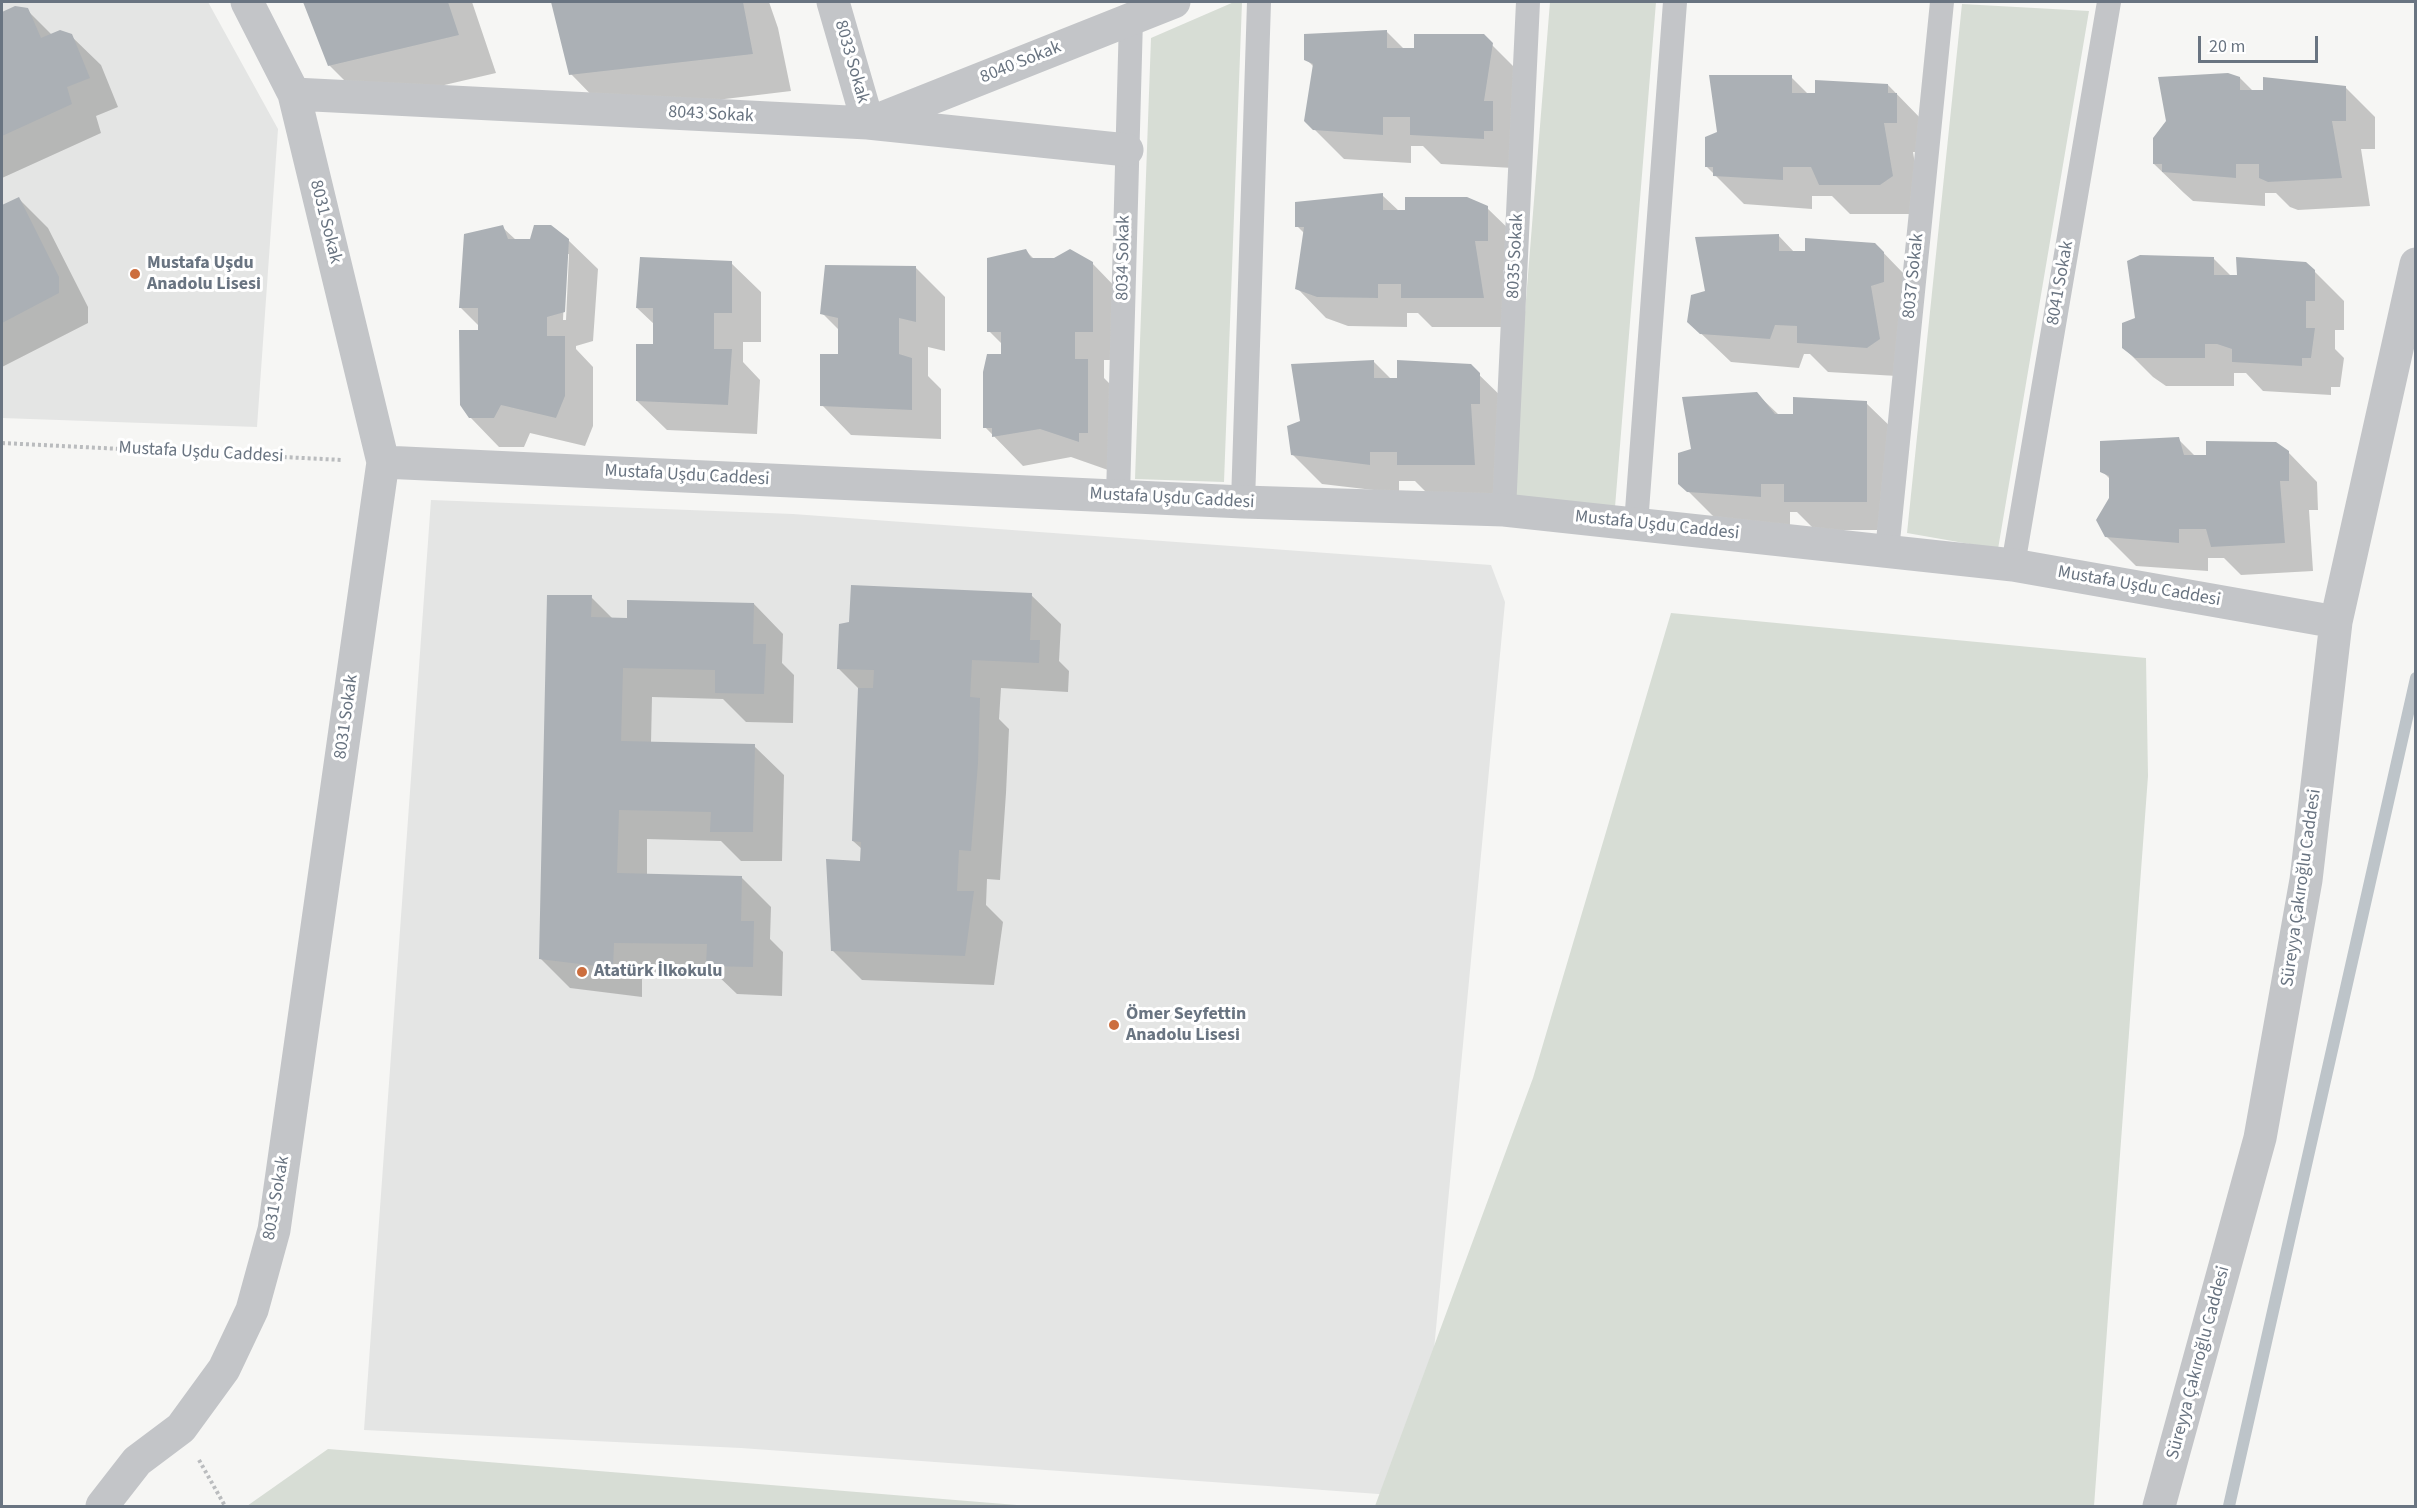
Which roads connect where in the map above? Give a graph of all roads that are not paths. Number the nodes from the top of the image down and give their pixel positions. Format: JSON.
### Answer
{"nodes":[{"id":1,"x":247,"y":2,"type":"edge"},
{"id":2,"x":833,"y":2,"type":"edge"},
{"id":3,"x":1174,"y":2,"type":"edge"},
{"id":4,"x":1259,"y":2,"type":"edge"},
{"id":5,"x":1528,"y":2,"type":"edge"},
{"id":6,"x":1675,"y":2,"type":"edge"},
{"id":7,"x":1942,"y":2,"type":"edge"},
{"id":8,"x":2109,"y":2,"type":"edge"},
{"id":9,"x":1131,"y":19,"type":"junction"},
{"id":10,"x":294,"y":94,"type":"junction"},
{"id":11,"x":868,"y":123,"type":"junction"},
{"id":12,"x":1127,"y":150,"type":"junction"},
{"id":13,"x":2415,"y":264,"type":"edge"},
{"id":14,"x":383,"y":462,"type":"junction"},
{"id":15,"x":1118,"y":496,"type":"junction"},
{"id":16,"x":1243,"y":502,"type":"junction"},
{"id":17,"x":1504,"y":510,"type":"junction"},
{"id":18,"x":1636,"y":524,"type":"junction"},
{"id":19,"x":1887,"y":550,"type":"junction"},
{"id":20,"x":2013,"y":565,"type":"junction"},
{"id":21,"x":2336,"y":621,"type":"junction"},
{"id":22,"x":102,"y":1506,"type":"edge"},
{"id":23,"x":2159,"y":1506,"type":"edge"}],
"edges":[{"from":1,"to":10,"type":"street","name":"8031 Sokak"},
{"from":2,"to":11,"type":"street","name":"8033 Sokak"},
{"from":3,"to":9,"type":"street","name":"8040 Sokak"},
{"from":4,"to":16,"type":"lane"},
{"from":5,"to":17,"type":"lane","name":"8035 Sokak"},
{"from":6,"to":18,"type":"lane"},
{"from":7,"to":19,"type":"lane","name":"8037 Sokak"},
{"from":8,"to":20,"type":"lane","name":"8041 Sokak"},
{"from":9,"to":11,"type":"street","name":"8040 Sokak"},
{"from":9,"to":12,"type":"lane","name":"8034 Sokak"},
{"from":10,"to":11,"type":"street","name":"8043 Sokak"},
{"from":10,"to":14,"type":"street","name":"8031 Sokak"},
{"from":11,"to":12,"type":"street","name":"8043 Sokak"},
{"from":12,"to":15,"type":"lane","name":"8034 Sokak"},
{"from":13,"to":21,"type":"street","name":"Süreyya Çakıroğlu Caddesi"},
{"from":14,"to":15,"type":"street","name":"Mustafa Uşdu Caddesi"},
{"from":14,"to":22,"type":"street","name":"8031 Sokak"},
{"from":15,"to":16,"type":"street","name":"Mustafa Uşdu Caddesi"},
{"from":16,"to":17,"type":"street","name":"Mustafa Uşdu Caddesi"},
{"from":17,"to":18,"type":"street","name":"Mustafa Uşdu Caddesi"},
{"from":18,"to":19,"type":"street","name":"Mustafa Uşdu Caddesi"},
{"from":19,"to":20,"type":"street","name":"Mustafa Uşdu Caddesi"},
{"from":20,"to":21,"type":"street","name":"Mustafa Uşdu Caddesi"},
{"from":21,"to":23,"type":"street","name":"Süreyya Çakıroğlu Caddesi"}]}
